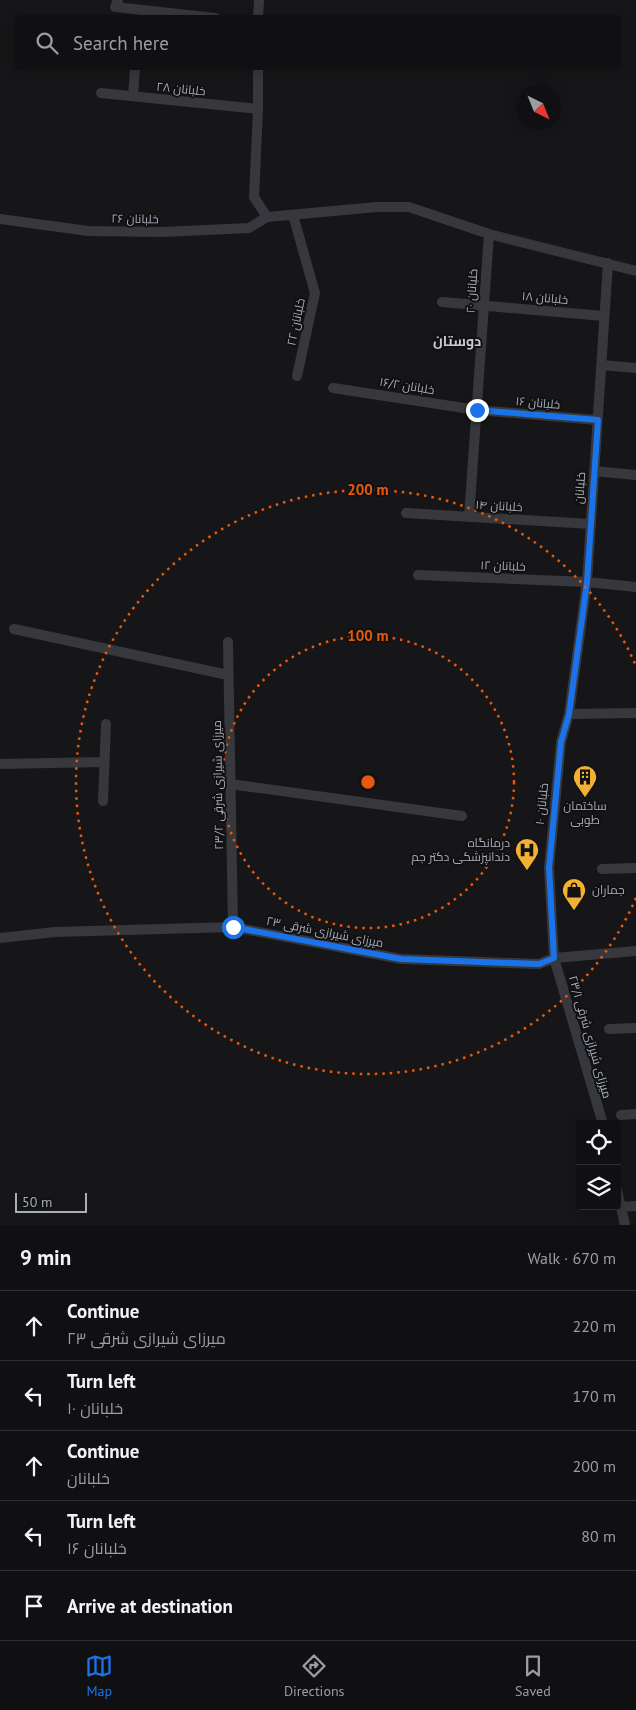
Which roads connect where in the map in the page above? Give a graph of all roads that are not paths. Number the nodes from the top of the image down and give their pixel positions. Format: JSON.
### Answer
{"nodes":[{"id":1,"x":259,"y":0,"type":"edge"},
{"id":2,"x":116,"y":3,"type":"edge"},
{"id":3,"x":195,"y":15,"type":"edge"},
{"id":4,"x":258,"y":15,"type":"edge"},
{"id":5,"x":135,"y":70,"type":"edge"},
{"id":6,"x":258,"y":70,"type":"edge"},
{"id":7,"x":102,"y":93,"type":"dead end"},
{"id":8,"x":133,"y":96,"type":"junction"},
{"id":9,"x":258,"y":109,"type":"junction"},
{"id":10,"x":293,"y":215,"type":"junction"},
{"id":11,"x":267,"y":217,"type":"junction"},
{"id":12,"x":0,"y":219,"type":"edge"},
{"id":13,"x":489,"y":234,"type":"junction"},
{"id":14,"x":608,"y":262,"type":"junction"},
{"id":15,"x":636,"y":271,"type":"edge"},
{"id":16,"x":442,"y":302,"type":"dead end"},
{"id":17,"x":484,"y":304,"type":"junction"},
{"id":18,"x":604,"y":316,"type":"junction"},
{"id":19,"x":601,"y":366,"type":"junction"},
{"id":20,"x":636,"y":368,"type":"edge"},
{"id":21,"x":297,"y":376,"type":"dead end"},
{"id":22,"x":332,"y":388,"type":"dead end"},
{"id":23,"x":477,"y":410,"type":"junction"},
{"id":24,"x":598,"y":420,"type":"junction"},
{"id":25,"x":594,"y":471,"type":"junction"},
{"id":26,"x":636,"y":475,"type":"edge"},
{"id":27,"x":406,"y":513,"type":"dead end"},
{"id":28,"x":469,"y":517,"type":"junction"},
{"id":29,"x":591,"y":524,"type":"junction"},
{"id":30,"x":418,"y":575,"type":"dead end"},
{"id":31,"x":587,"y":582,"type":"junction"},
{"id":32,"x":636,"y":587,"type":"edge"},
{"id":33,"x":14,"y":629,"type":"dead end"},
{"id":34,"x":228,"y":642,"type":"dead end"},
{"id":35,"x":228,"y":675,"type":"junction"},
{"id":36,"x":636,"y":713,"type":"edge"},
{"id":37,"x":569,"y":714,"type":"junction"},
{"id":38,"x":106,"y":724,"type":"dead end"},
{"id":39,"x":104,"y":762,"type":"junction"},
{"id":40,"x":0,"y":764,"type":"edge"},
{"id":41,"x":230,"y":784,"type":"junction"},
{"id":42,"x":103,"y":801,"type":"dead end"},
{"id":43,"x":462,"y":816,"type":"dead end"},
{"id":44,"x":636,"y":868,"type":"edge"},
{"id":45,"x":602,"y":869,"type":"dead end"},
{"id":46,"x":233,"y":927,"type":"junction"},
{"id":47,"x":0,"y":938,"type":"edge"},
{"id":48,"x":636,"y":951,"type":"edge"},
{"id":49,"x":554,"y":958,"type":"junction"},
{"id":50,"x":636,"y":1028,"type":"edge"},
{"id":51,"x":609,"y":1029,"type":"dead end"},
{"id":52,"x":636,"y":1114,"type":"edge"},
{"id":53,"x":621,"y":1115,"type":"dead end"},
{"id":54,"x":602,"y":1120,"type":"edge"},
{"id":55,"x":636,"y":1206,"type":"edge"},
{"id":56,"x":621,"y":1207,"type":"joint"},
{"id":57,"x":625,"y":1225,"type":"edge"}],
"edges":[{"from":1,"to":4,"type":"street"},
{"from":2,"to":3,"type":"street"},
{"from":5,"to":8,"type":"street"},
{"from":6,"to":9,"type":"street"},
{"from":7,"to":8,"type":"street","name":"۲۸ خلبانان"},
{"from":8,"to":9,"type":"street","name":"۲۸ خلبانان"},
{"from":9,"to":11,"type":"street"},
{"from":10,"to":11,"type":"street"},
{"from":10,"to":13,"type":"street"},
{"from":10,"to":21,"type":"street","name":"۲۲ خلبانان"},
{"from":11,"to":12,"type":"street","name":"۲۶ خلبانان"},
{"from":13,"to":14,"type":"street"},
{"from":13,"to":17,"type":"street","name":"۲۰ خلبانان"},
{"from":14,"to":15,"type":"street"},
{"from":14,"to":18,"type":"street","name":"خلبانان"},
{"from":16,"to":17,"type":"street","name":"۱۸ خلبانان"},
{"from":17,"to":18,"type":"street","name":"۱۸ خلبانان"},
{"from":17,"to":23,"type":"street","name":"۲۰ خلبانان"},
{"from":18,"to":19,"type":"street","name":"خلبانان"},
{"from":19,"to":20,"type":"street"},
{"from":19,"to":24,"type":"street","name":"خلبانان"},
{"from":22,"to":23,"type":"street","name":"۱۶/۲ خلبانان"},
{"from":23,"to":24,"type":"street","name":"۱۶ خلبانان"},
{"from":23,"to":28,"type":"street","name":"۲۰ خلبانان"},
{"from":24,"to":25,"type":"street","name":"خلبانان"},
{"from":25,"to":26,"type":"street"},
{"from":25,"to":29,"type":"street","name":"خلبانان"},
{"from":27,"to":28,"type":"street","name":"۱۴ خلبانان"},
{"from":28,"to":29,"type":"street","name":"۱۴ خلبانان"},
{"from":29,"to":31,"type":"street","name":"خلبانان"},
{"from":30,"to":31,"type":"street","name":"۱۲ خلبانان"},
{"from":31,"to":32,"type":"street","name":"۱۲ خلبانان"},
{"from":31,"to":37,"type":"street","name":"خلبانان"},
{"from":33,"to":35,"type":"street"},
{"from":34,"to":35,"type":"street","name":"۲۳/۲ میرزای شیرازی شرقی"},
{"from":35,"to":41,"type":"street","name":"۲۳/۲ میرزای شیرازی شرقی"},
{"from":36,"to":37,"type":"street"},
{"from":37,"to":49,"type":"street","name":"۱۰ خلبانان"},
{"from":38,"to":39,"type":"street"},
{"from":39,"to":40,"type":"street"},
{"from":39,"to":42,"type":"street"},
{"from":41,"to":43,"type":"street"},
{"from":41,"to":46,"type":"street","name":"۲۳/۲ میرزای شیرازی شرقی"},
{"from":44,"to":45,"type":"street"},
{"from":46,"to":47,"type":"street","name":"۲۳ میرزای شیرازی شرقی"},
{"from":46,"to":49,"type":"street","name":"۲۳ میرزای شیرازی شرقی"},
{"from":48,"to":49,"type":"street","name":"۲۳ میرزای شیرازی شرقی"},
{"from":49,"to":54,"type":"street","name":"۲۳/۱ میرزای شیرازی شرقی"},
{"from":50,"to":51,"type":"street"},
{"from":52,"to":53,"type":"street"},
{"from":55,"to":56,"type":"street"},
{"from":56,"to":57,"type":"street"}]}
